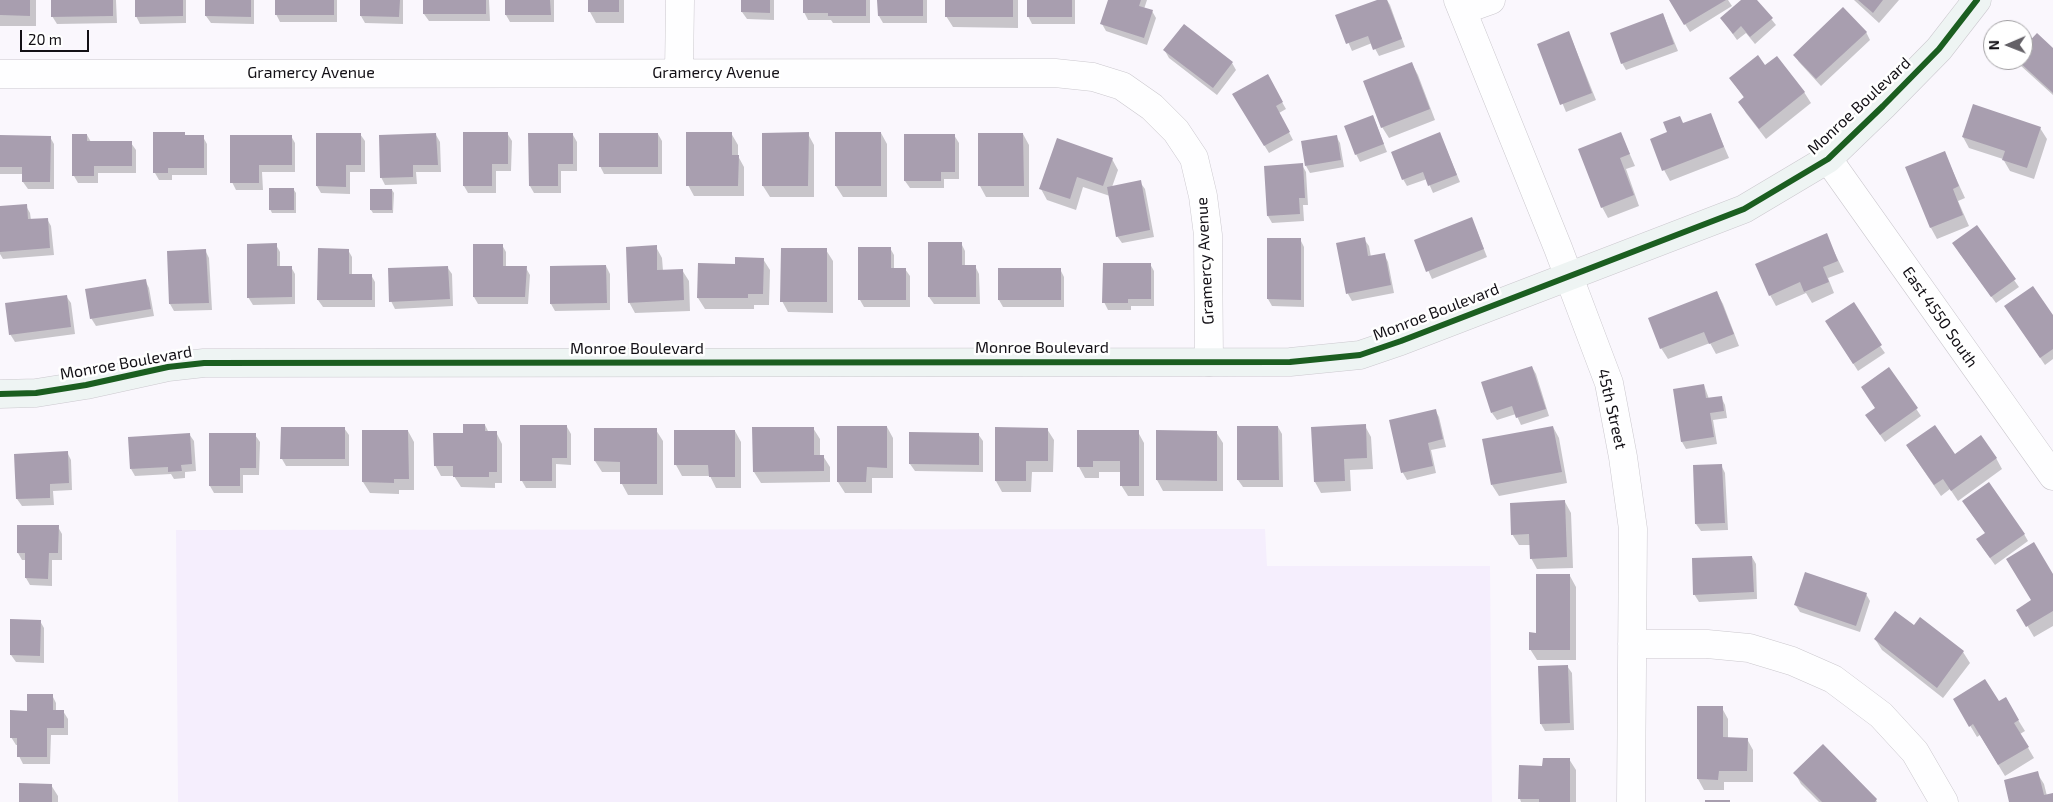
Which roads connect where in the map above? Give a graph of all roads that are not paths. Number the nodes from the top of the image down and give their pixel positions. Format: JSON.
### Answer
{"nodes":[{"id":1,"x":680,"y":0,"type":"edge"},
{"id":2,"x":1492,"y":0,"type":"edge"},
{"id":3,"x":1976,"y":0,"type":"edge"},
{"id":4,"x":1461,"y":5,"type":"edge"},
{"id":5,"x":679,"y":72,"type":"junction"},
{"id":6,"x":0,"y":74,"type":"edge"},
{"id":7,"x":1828,"y":159,"type":"junction"},
{"id":8,"x":1569,"y":276,"type":"junction"},
{"id":9,"x":1209,"y":362,"type":"junction"},
{"id":10,"x":0,"y":394,"type":"edge"},
{"id":11,"x":2053,"y":476,"type":"edge"},
{"id":12,"x":1632,"y":644,"type":"junction"},
{"id":13,"x":1632,"y":802,"type":"edge"},
{"id":14,"x":1944,"y":802,"type":"edge"}],
"edges":[{"from":1,"to":5,"type":"street"},
{"from":2,"to":4,"type":"street"},
{"from":3,"to":7,"type":"street","name":"Monroe Boulevard"},
{"from":4,"to":8,"type":"street","name":"45th Street"},
{"from":5,"to":6,"type":"street","name":"Gramercy Avenue"},
{"from":5,"to":9,"type":"street","name":"Gramercy Avenue"},
{"from":7,"to":8,"type":"street","name":"Monroe Boulevard"},
{"from":7,"to":11,"type":"street","name":"East 4550 South"},
{"from":8,"to":9,"type":"street","name":"Monroe Boulevard"},
{"from":8,"to":12,"type":"street","name":"45th Street"},
{"from":9,"to":10,"type":"street","name":"Monroe Boulevard"},
{"from":12,"to":13,"type":"street","name":"45th Street"},
{"from":12,"to":14,"type":"street"}]}
